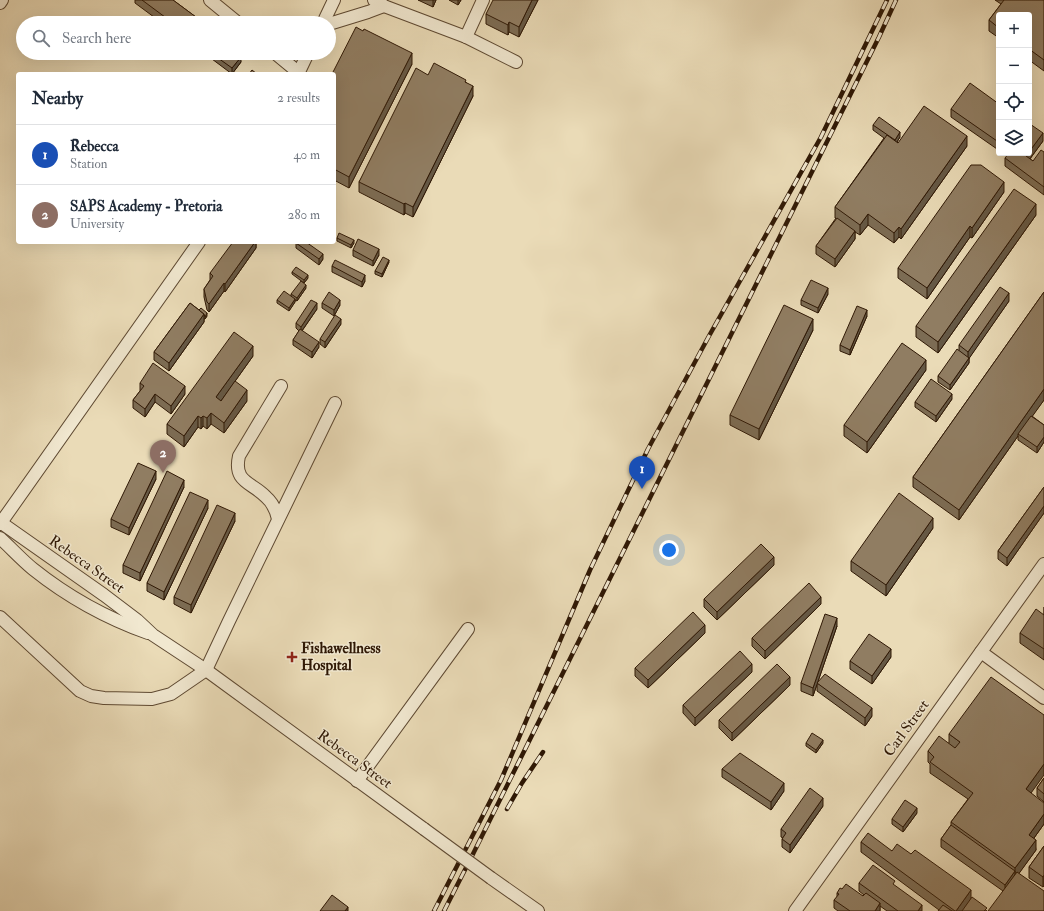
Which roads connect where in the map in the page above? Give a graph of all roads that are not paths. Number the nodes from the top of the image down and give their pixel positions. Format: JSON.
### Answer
{"nodes":[{"id":1,"x":2,"y":0,"type":"edge"},
{"id":2,"x":210,"y":0,"type":"edge"},
{"id":3,"x":334,"y":0,"type":"edge"},
{"id":4,"x":483,"y":0,"type":"edge"},
{"id":5,"x":0,"y":3,"type":"edge"},
{"id":6,"x":379,"y":3,"type":"edge"},
{"id":7,"x":229,"y":16,"type":"edge"},
{"id":8,"x":326,"y":16,"type":"edge"},
{"id":9,"x":336,"y":22,"type":"edge"},
{"id":10,"x":466,"y":37,"type":"junction"},
{"id":11,"x":283,"y":60,"type":"edge"},
{"id":12,"x":304,"y":60,"type":"edge"},
{"id":13,"x":516,"y":62,"type":"dead end"},
{"id":14,"x":297,"y":72,"type":"edge"},
{"id":15,"x":298,"y":72,"type":"edge"},
{"id":16,"x":198,"y":244,"type":"edge"},
{"id":17,"x":281,"y":386,"type":"dead end"},
{"id":18,"x":335,"y":404,"type":"dead end"},
{"id":19,"x":278,"y":519,"type":"junction"},
{"id":20,"x":0,"y":523,"type":"edge"},
{"id":21,"x":0,"y":538,"type":"edge"},
{"id":22,"x":1044,"y":564,"type":"edge"},
{"id":23,"x":0,"y":617,"type":"edge"},
{"id":24,"x":468,"y":629,"type":"dead end"},
{"id":25,"x":153,"y":635,"type":"junction"},
{"id":26,"x":980,"y":652,"type":"junction"},
{"id":27,"x":206,"y":670,"type":"junction"},
{"id":28,"x":1044,"y":698,"type":"edge"},
{"id":29,"x":357,"y":781,"type":"junction"},
{"id":30,"x":538,"y":911,"type":"edge"},
{"id":31,"x":795,"y":911,"type":"edge"}],
"edges":[{"from":1,"to":5,"type":"street"},
{"from":2,"to":7,"type":"street"},
{"from":3,"to":8,"type":"street"},
{"from":4,"to":10,"type":"street"},
{"from":6,"to":9,"type":"street"},
{"from":6,"to":10,"type":"street"},
{"from":10,"to":13,"type":"street"},
{"from":11,"to":14,"type":"street"},
{"from":12,"to":15,"type":"street"},
{"from":16,"to":20,"type":"street"},
{"from":17,"to":19,"type":"street"},
{"from":18,"to":19,"type":"street"},
{"from":19,"to":27,"type":"street"},
{"from":20,"to":25,"type":"street","name":"Rebecca Street"},
{"from":21,"to":25,"type":"street","name":"Rebecca Street"},
{"from":22,"to":26,"type":"street","name":"Carl Street"},
{"from":23,"to":27,"type":"street"},
{"from":24,"to":29,"type":"street"},
{"from":25,"to":27,"type":"street","name":"Rebecca Street"},
{"from":26,"to":28,"type":"street"},
{"from":26,"to":31,"type":"street","name":"Carl Street"},
{"from":27,"to":29,"type":"street","name":"Rebecca Street"},
{"from":29,"to":30,"type":"street","name":"Rebecca Street","bridge":true}]}
